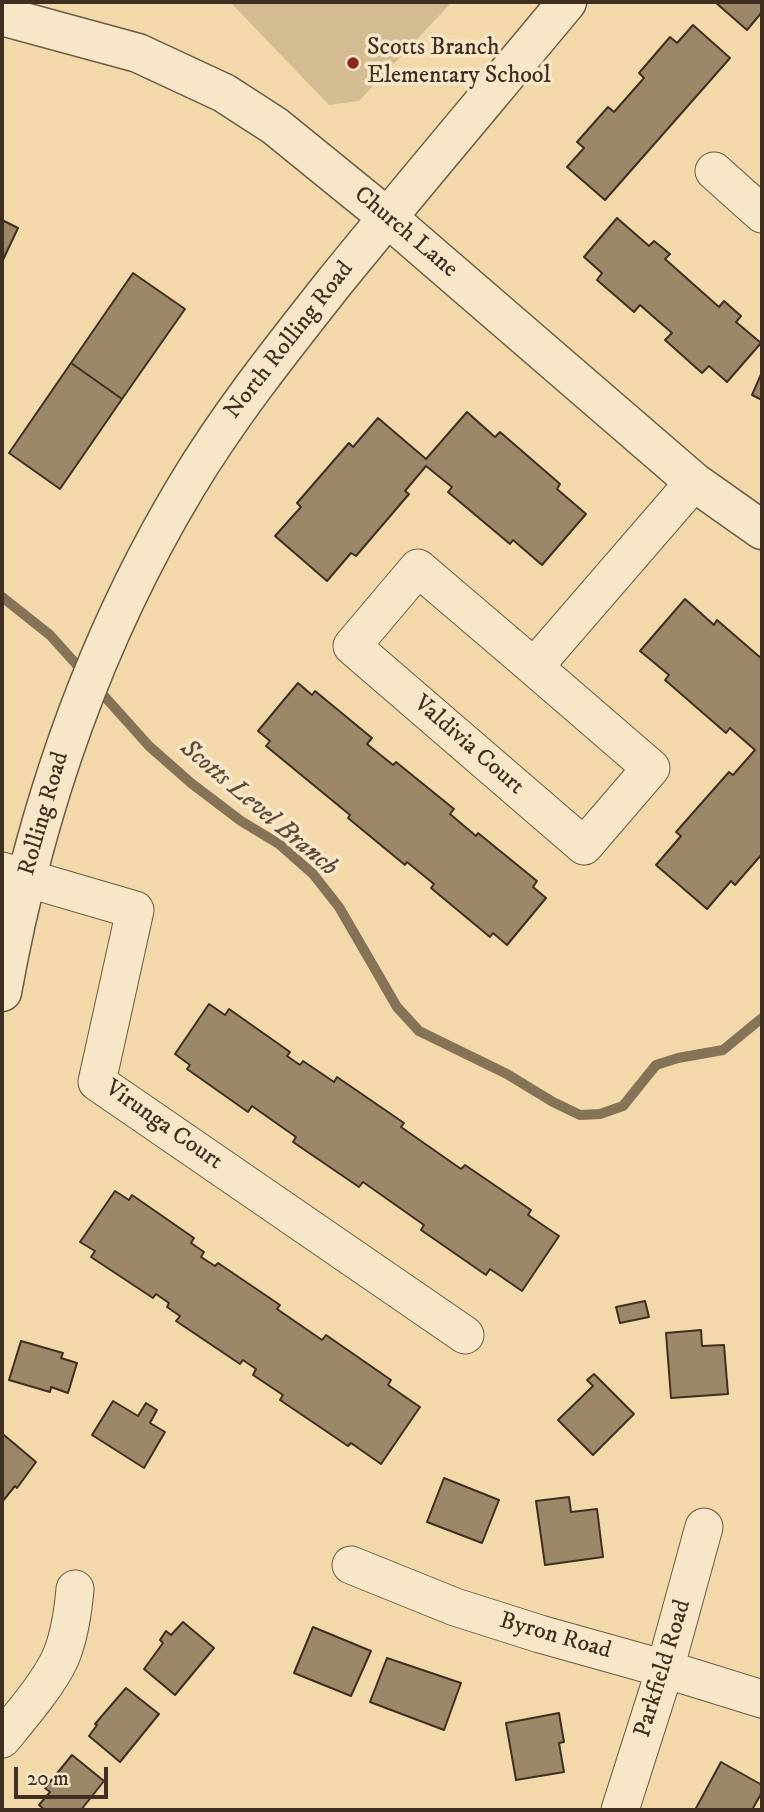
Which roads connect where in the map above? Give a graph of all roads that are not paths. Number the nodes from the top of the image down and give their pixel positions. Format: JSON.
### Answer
{"nodes":[{"id":1,"x":567,"y":2,"type":"edge"},
{"id":2,"x":2,"y":16,"type":"edge"},
{"id":3,"x":714,"y":171,"type":"dead end"},
{"id":4,"x":762,"y":214,"type":"edge"},
{"id":5,"x":387,"y":216,"type":"junction"},
{"id":6,"x":694,"y":482,"type":"junction"},
{"id":7,"x":762,"y":530,"type":"edge"},
{"id":8,"x":534,"y":667,"type":"junction"},
{"id":9,"x":74,"y":720,"type":"joint"},
{"id":10,"x":14,"y":875,"type":"edge"},
{"id":11,"x":2,"y":992,"type":"edge"},
{"id":12,"x":466,"y":1335,"type":"dead end"},
{"id":13,"x":704,"y":1527,"type":"dead end"},
{"id":14,"x":351,"y":1565,"type":"dead end"},
{"id":15,"x":75,"y":1589,"type":"dead end"},
{"id":16,"x":665,"y":1668,"type":"junction"},
{"id":17,"x":762,"y":1699,"type":"edge"},
{"id":18,"x":2,"y":1739,"type":"edge"},
{"id":19,"x":620,"y":1810,"type":"edge"}],
"edges":[{"from":1,"to":5,"type":"street","name":"North Rolling Road"},
{"from":2,"to":5,"type":"street","name":"Church Lane"},
{"from":3,"to":4,"type":"street"},
{"from":5,"to":6,"type":"street","name":"Church Lane"},
{"from":5,"to":9,"type":"street","name":"North Rolling Road"},
{"from":6,"to":7,"type":"street","name":"Church Lane"},
{"from":6,"to":8,"type":"street"},
{"from":8,"to":8,"type":"street","name":"Valdivia Court"},
{"from":9,"to":10,"type":"street","name":"Rolling Road"},
{"from":10,"to":11,"type":"street","name":"Rolling Road"},
{"from":10,"to":12,"type":"street","name":"Virunga Court"},
{"from":13,"to":16,"type":"street","name":"Parkfield Road"},
{"from":14,"to":16,"type":"street","name":"Byron Road"},
{"from":15,"to":18,"type":"street"},
{"from":16,"to":17,"type":"street","name":"Byron Road"},
{"from":16,"to":19,"type":"street","name":"Parkfield Road"}]}
